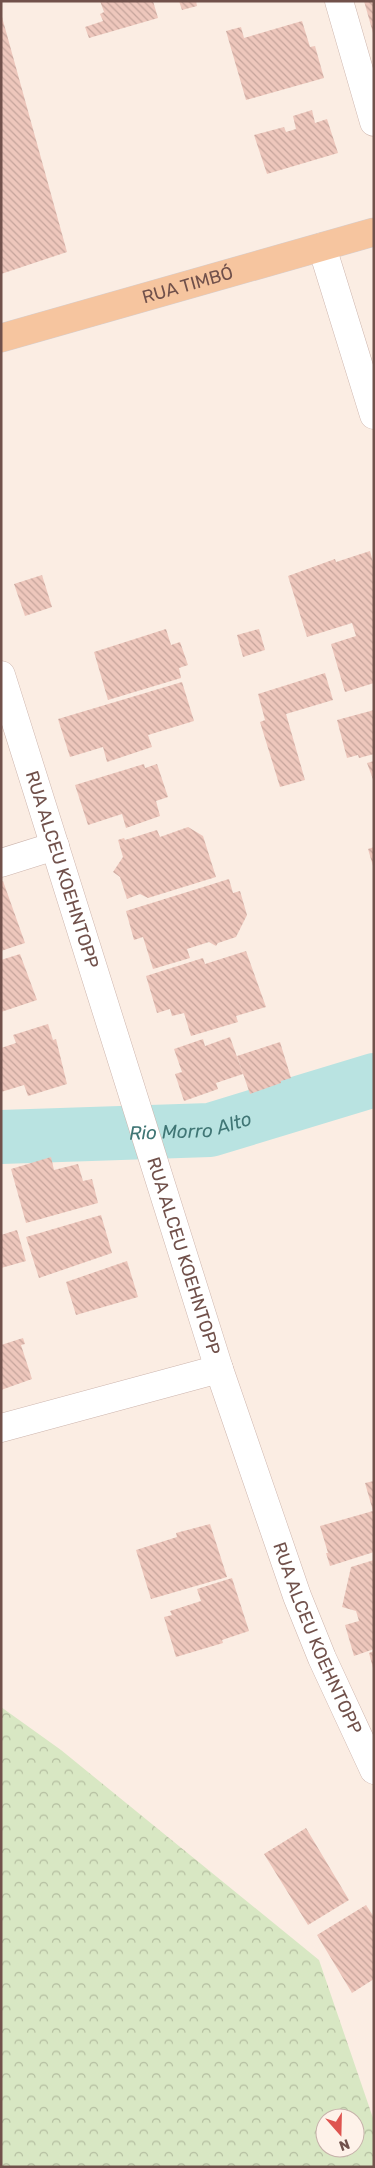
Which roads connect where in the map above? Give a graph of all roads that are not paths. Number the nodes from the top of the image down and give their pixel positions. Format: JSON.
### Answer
{"nodes":[{"id":1,"x":339,"y":1,"type":"edge"},
{"id":2,"x":374,"y":122,"type":"edge"},
{"id":3,"x":374,"y":232,"type":"edge"},
{"id":4,"x":322,"y":246,"type":"junction"},
{"id":5,"x":1,"y":338,"type":"edge"},
{"id":6,"x":374,"y":415,"type":"edge"},
{"id":7,"x":1,"y":675,"type":"edge"},
{"id":8,"x":55,"y":846,"type":"junction"},
{"id":9,"x":1,"y":863,"type":"edge"},
{"id":10,"x":219,"y":1369,"type":"junction"},
{"id":11,"x":1,"y":1428,"type":"edge"},
{"id":12,"x":372,"y":1762,"type":"edge"}],
"edges":[{"from":1,"to":2,"type":"street"},
{"from":3,"to":4,"type":"main road","name":"RUA TIMBÓ"},
{"from":4,"to":5,"type":"main road","name":"RUA TIMBÓ"},
{"from":4,"to":6,"type":"street"},
{"from":7,"to":8,"type":"street","name":"RUA ALCEU KOEHNTOPP"},
{"from":8,"to":9,"type":"street"},
{"from":8,"to":10,"type":"street","name":"RUA ALCEU KOEHNTOPP"},
{"from":10,"to":11,"type":"street"},
{"from":10,"to":12,"type":"street","name":"RUA ALCEU KOEHNTOPP"}]}
